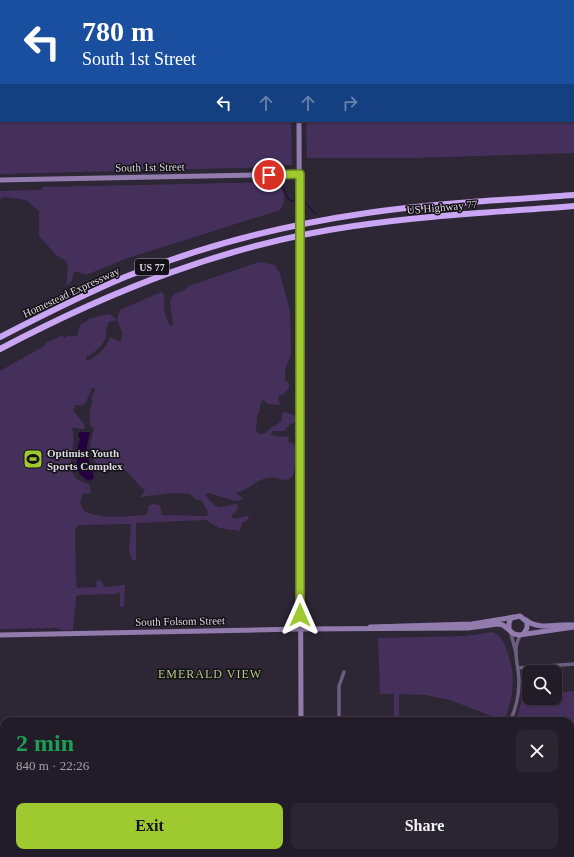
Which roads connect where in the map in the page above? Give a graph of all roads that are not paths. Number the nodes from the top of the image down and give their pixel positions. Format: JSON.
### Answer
{"nodes":[{"id":1,"x":300,"y":122,"type":"edge"},
{"id":2,"x":300,"y":174,"type":"junction"},
{"id":3,"x":0,"y":180,"type":"edge"},
{"id":4,"x":574,"y":195,"type":"edge"},
{"id":5,"x":574,"y":206,"type":"edge"},
{"id":6,"x":314,"y":222,"type":"joint"},
{"id":7,"x":301,"y":224,"type":"junction"},
{"id":8,"x":312,"y":233,"type":"joint"},
{"id":9,"x":300,"y":235,"type":"junction"},
{"id":10,"x":0,"y":337,"type":"edge"},
{"id":11,"x":0,"y":349,"type":"edge"},
{"id":12,"x":514,"y":617,"type":"junction"},
{"id":13,"x":526,"y":620,"type":"junction"},
{"id":14,"x":574,"y":626,"type":"edge"},
{"id":15,"x":360,"y":628,"type":"junction"},
{"id":16,"x":300,"y":629,"type":"junction"},
{"id":17,"x":510,"y":630,"type":"junction"},
{"id":18,"x":523,"y":633,"type":"junction"},
{"id":19,"x":0,"y":636,"type":"edge"},
{"id":20,"x":516,"y":654,"type":"junction"},
{"id":21,"x":574,"y":664,"type":"edge"},
{"id":22,"x":518,"y":668,"type":"junction"},
{"id":23,"x":344,"y":672,"type":"dead end"},
{"id":24,"x":301,"y":717,"type":"edge"},
{"id":25,"x":339,"y":717,"type":"edge"},
{"id":26,"x":511,"y":717,"type":"edge"}],
"edges":[{"from":1,"to":2,"type":"street"},
{"from":2,"to":3,"type":"street","name":"South 1st Street"},
{"from":2,"to":7,"type":"street"},
{"from":4,"to":6,"type":"highway","name":"US Highway 77","number":"US 77"},
{"from":5,"to":8,"type":"highway","name":"US Highway 77","number":"US 77"},
{"from":6,"to":7,"type":"highway","name":"Homestead Expressway","number":"US 77"},
{"from":7,"to":9,"type":"street"},
{"from":7,"to":10,"type":"highway","name":"Homestead Expressway","number":"US 77"},
{"from":8,"to":9,"type":"highway","name":"Homestead Expressway","number":"US 77"},
{"from":9,"to":11,"type":"highway","name":"Homestead Expressway","number":"US 77"},
{"from":9,"to":16,"type":"street"},
{"from":12,"to":13,"type":"street"},
{"from":12,"to":15,"type":"street","name":"South Folsom Street"},
{"from":12,"to":17,"type":"street"},
{"from":13,"to":14,"type":"street"},
{"from":13,"to":18,"type":"street"},
{"from":14,"to":18,"type":"street"},
{"from":15,"to":16,"type":"street","name":"South Folsom Street"},
{"from":15,"to":17,"type":"street","name":"South Folsom Street"},
{"from":16,"to":19,"type":"street","name":"South Folsom Street"},
{"from":16,"to":24,"type":"street"},
{"from":17,"to":18,"type":"street"},
{"from":17,"to":20,"type":"street"},
{"from":18,"to":20,"type":"street"},
{"from":20,"to":22,"type":"street"},
{"from":21,"to":22,"type":"street"},
{"from":22,"to":26,"type":"street"},
{"from":23,"to":25,"type":"street"}]}
